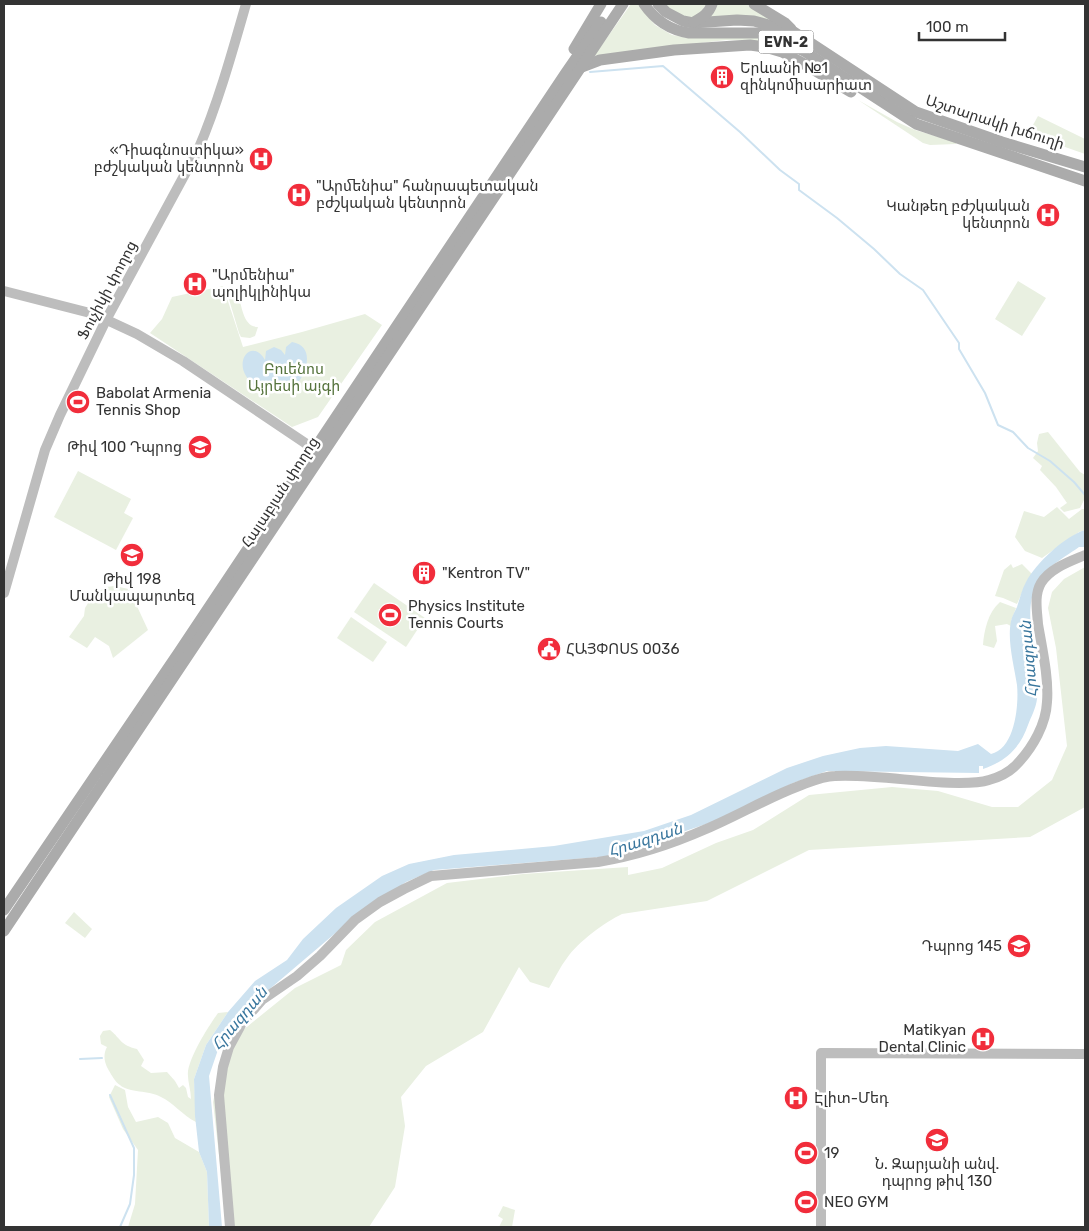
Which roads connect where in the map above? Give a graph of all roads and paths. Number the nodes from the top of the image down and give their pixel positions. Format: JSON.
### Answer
{"nodes":[{"id":1,"x":246,"y":4,"type":"edge"},
{"id":2,"x":601,"y":4,"type":"edge"},
{"id":3,"x":615,"y":4,"type":"edge"},
{"id":4,"x":623,"y":4,"type":"edge"},
{"id":5,"x":644,"y":4,"type":"edge"},
{"id":6,"x":658,"y":4,"type":"edge"},
{"id":7,"x":712,"y":4,"type":"edge"},
{"id":8,"x":754,"y":4,"type":"edge"},
{"id":9,"x":767,"y":9,"type":"edge"},
{"id":10,"x":693,"y":23,"type":"junction"},
{"id":11,"x":794,"y":32,"type":"junction"},
{"id":12,"x":571,"y":69,"type":"junction"},
{"id":13,"x":916,"y":124,"type":"junction"},
{"id":14,"x":1002,"y":142,"type":"junction"},
{"id":15,"x":998,"y":153,"type":"junction"},
{"id":16,"x":1084,"y":167,"type":"edge"},
{"id":17,"x":1044,"y":168,"type":"junction"},
{"id":18,"x":1085,"y":181,"type":"edge"},
{"id":19,"x":1085,"y":189,"type":"edge"},
{"id":20,"x":4,"y":292,"type":"edge"},
{"id":21,"x":107,"y":320,"type":"junction"},
{"id":22,"x":317,"y":453,"type":"junction"},
{"id":23,"x":1085,"y":555,"type":"edge"},
{"id":24,"x":4,"y":593,"type":"edge"},
{"id":25,"x":29,"y":883,"type":"junction"},
{"id":26,"x":4,"y":910,"type":"edge"},
{"id":27,"x":4,"y":932,"type":"edge"},
{"id":28,"x":1085,"y":1054,"type":"edge"},
{"id":29,"x":230,"y":1227,"type":"edge"},
{"id":30,"x":821,"y":1227,"type":"edge"}],
"edges":[{"from":1,"to":21,"type":"street","name":"Ֆուչիկի փողոց"},
{"from":2,"to":12,"type":"main road"},
{"from":3,"to":12,"type":"main road"},
{"from":4,"to":12,"type":"main road"},
{"from":5,"to":13,"type":"main road","name":"Աշտարակի խճուղի","number":"EVN-2"},
{"from":6,"to":10,"type":"main road","name":"Աշտարակի խճուղի","number":"EVN-2"},
{"from":7,"to":10,"type":"main road"},
{"from":8,"to":9,"type":"main road"},
{"from":9,"to":11,"type":"main road"},
{"from":10,"to":11,"type":"main road","name":"Աշտարակի խճուղի","number":"EVN-2"},
{"from":11,"to":14,"type":"main road","name":"Աշտարակի խճուղի","number":"EVN-2"},
{"from":12,"to":13,"type":"main road"},
{"from":12,"to":22,"type":"main road","name":"Հալաբյան փողոց"},
{"from":13,"to":15,"type":"main road","name":"Աշտարակի խճուղի","number":"EVN-2"},
{"from":14,"to":15,"type":"main road"},
{"from":14,"to":16,"type":"main road","name":"Աշտարակի խճուղի","number":"EVN-2"},
{"from":15,"to":17,"type":"main road","name":"Աշտարակի խճուղի","number":"EVN-2"},
{"from":17,"to":18,"type":"main road"},
{"from":17,"to":19,"type":"main road"},
{"from":20,"to":21,"type":"street"},
{"from":21,"to":22,"type":"street"},
{"from":21,"to":24,"type":"street","name":"Ֆուչիկի փողոց"},
{"from":22,"to":25,"type":"main road","name":"Հալաբյան փողոց"},
{"from":23,"to":29,"type":"street"},
{"from":25,"to":26,"type":"main road","name":"Հալաբյան փողոց"},
{"from":25,"to":27,"type":"main road","name":"Հալաբյան փողոց"},
{"from":28,"to":30,"type":"street"}]}
